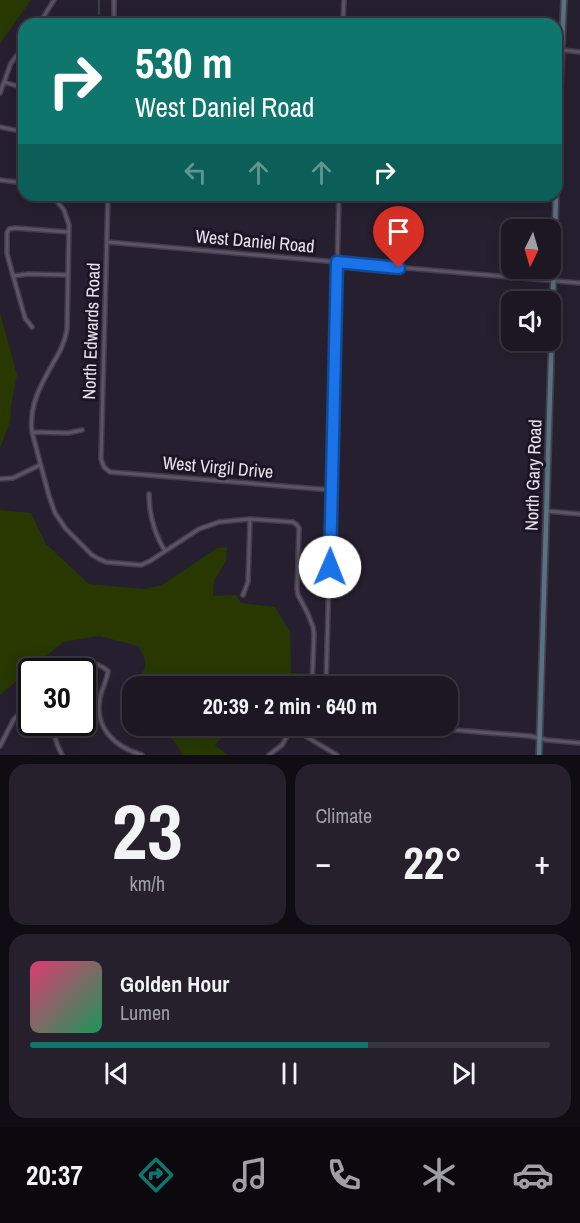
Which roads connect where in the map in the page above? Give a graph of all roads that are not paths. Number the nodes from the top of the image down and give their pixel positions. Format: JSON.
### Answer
{"nodes":[{"id":1,"x":54,"y":0,"type":"edge"},
{"id":2,"x":114,"y":0,"type":"edge"},
{"id":3,"x":344,"y":0,"type":"edge"},
{"id":4,"x":564,"y":0,"type":"edge"},
{"id":5,"x":43,"y":18,"type":"edge"},
{"id":6,"x":114,"y":18,"type":"edge"},
{"id":7,"x":343,"y":18,"type":"edge"},
{"id":8,"x":562,"y":50,"type":"joint"},
{"id":9,"x":580,"y":52,"type":"edge"},
{"id":10,"x":18,"y":54,"type":"edge"},
{"id":11,"x":4,"y":82,"type":"junction"},
{"id":12,"x":18,"y":86,"type":"edge"},
{"id":13,"x":0,"y":93,"type":"edge"},
{"id":14,"x":0,"y":127,"type":"edge"},
{"id":15,"x":18,"y":131,"type":"edge"},
{"id":16,"x":0,"y":180,"type":"edge"},
{"id":17,"x":18,"y":182,"type":"edge"},
{"id":18,"x":57,"y":201,"type":"edge"},
{"id":19,"x":108,"y":201,"type":"edge"},
{"id":20,"x":339,"y":201,"type":"edge"},
{"id":21,"x":556,"y":201,"type":"edge"},
{"id":22,"x":69,"y":232,"type":"junction"},
{"id":23,"x":107,"y":242,"type":"junction"},
{"id":24,"x":337,"y":262,"type":"junction"},
{"id":25,"x":68,"y":275,"type":"junction"},
{"id":26,"x":14,"y":276,"type":"junction"},
{"id":27,"x":552,"y":281,"type":"junction"},
{"id":28,"x":580,"y":283,"type":"edge"},
{"id":29,"x":32,"y":327,"type":"dead end"},
{"id":30,"x":82,"y":430,"type":"dead end"},
{"id":31,"x":32,"y":432,"type":"junction"},
{"id":32,"x":41,"y":465,"type":"junction"},
{"id":33,"x":104,"y":466,"type":"joint"},
{"id":34,"x":0,"y":479,"type":"edge"},
{"id":35,"x":332,"y":490,"type":"junction"},
{"id":36,"x":149,"y":494,"type":"dead end"},
{"id":37,"x":546,"y":511,"type":"junction"},
{"id":38,"x":580,"y":514,"type":"edge"},
{"id":39,"x":250,"y":519,"type":"junction"},
{"id":40,"x":165,"y":551,"type":"junction"},
{"id":41,"x":243,"y":595,"type":"dead end"},
{"id":42,"x":96,"y":665,"type":"edge"},
{"id":43,"x":312,"y":676,"type":"edge"},
{"id":44,"x":326,"y":676,"type":"edge"},
{"id":45,"x":18,"y":715,"type":"edge"},
{"id":46,"x":458,"y":730,"type":"edge"},
{"id":47,"x":55,"y":736,"type":"edge"},
{"id":48,"x":287,"y":736,"type":"edge"},
{"id":49,"x":306,"y":736,"type":"edge"},
{"id":50,"x":539,"y":738,"type":"junction"},
{"id":51,"x":580,"y":743,"type":"edge"},
{"id":52,"x":0,"y":746,"type":"edge"},
{"id":53,"x":62,"y":755,"type":"edge"},
{"id":54,"x":142,"y":755,"type":"edge"},
{"id":55,"x":269,"y":755,"type":"edge"},
{"id":56,"x":337,"y":755,"type":"edge"},
{"id":57,"x":539,"y":755,"type":"edge"}],
"edges":[{"from":1,"to":5,"type":"street"},
{"from":2,"to":6,"type":"street"},
{"from":3,"to":7,"type":"street"},
{"from":4,"to":8,"type":"street"},
{"from":8,"to":9,"type":"street"},
{"from":10,"to":11,"type":"street"},
{"from":11,"to":12,"type":"street"},
{"from":11,"to":13,"type":"street"},
{"from":14,"to":15,"type":"street"},
{"from":16,"to":17,"type":"street"},
{"from":18,"to":22,"type":"street"},
{"from":19,"to":23,"type":"street","name":"North Edwards Road"},
{"from":20,"to":24,"type":"street"},
{"from":21,"to":27,"type":"street","name":"North Gary Road"},
{"from":22,"to":25,"type":"street"},
{"from":22,"to":26,"type":"street"},
{"from":23,"to":24,"type":"street","name":"West Daniel Road"},
{"from":23,"to":33,"type":"street","name":"North Edwards Road"},
{"from":24,"to":27,"type":"street","name":"West Daniel Road"},
{"from":24,"to":35,"type":"street"},
{"from":25,"to":26,"type":"street"},
{"from":25,"to":31,"type":"street"},
{"from":26,"to":29,"type":"street"},
{"from":27,"to":28,"type":"street","name":"West Daniel Road"},
{"from":27,"to":37,"type":"street","name":"North Gary Road"},
{"from":30,"to":31,"type":"street"},
{"from":31,"to":32,"type":"street"},
{"from":32,"to":34,"type":"street"},
{"from":32,"to":40,"type":"street"},
{"from":33,"to":35,"type":"street","name":"West Virgil Drive"},
{"from":35,"to":44,"type":"street"},
{"from":36,"to":40,"type":"street"},
{"from":37,"to":38,"type":"street"},
{"from":37,"to":50,"type":"street","name":"North Gary Road"},
{"from":39,"to":40,"type":"street"},
{"from":39,"to":41,"type":"street"},
{"from":39,"to":43,"type":"street"},
{"from":42,"to":54,"type":"street"},
{"from":45,"to":52,"type":"street"},
{"from":46,"to":50,"type":"street"},
{"from":47,"to":53,"type":"street"},
{"from":48,"to":55,"type":"street"},
{"from":49,"to":56,"type":"street"},
{"from":50,"to":51,"type":"street"},
{"from":50,"to":57,"type":"street","name":"North Gary Road"}]}
